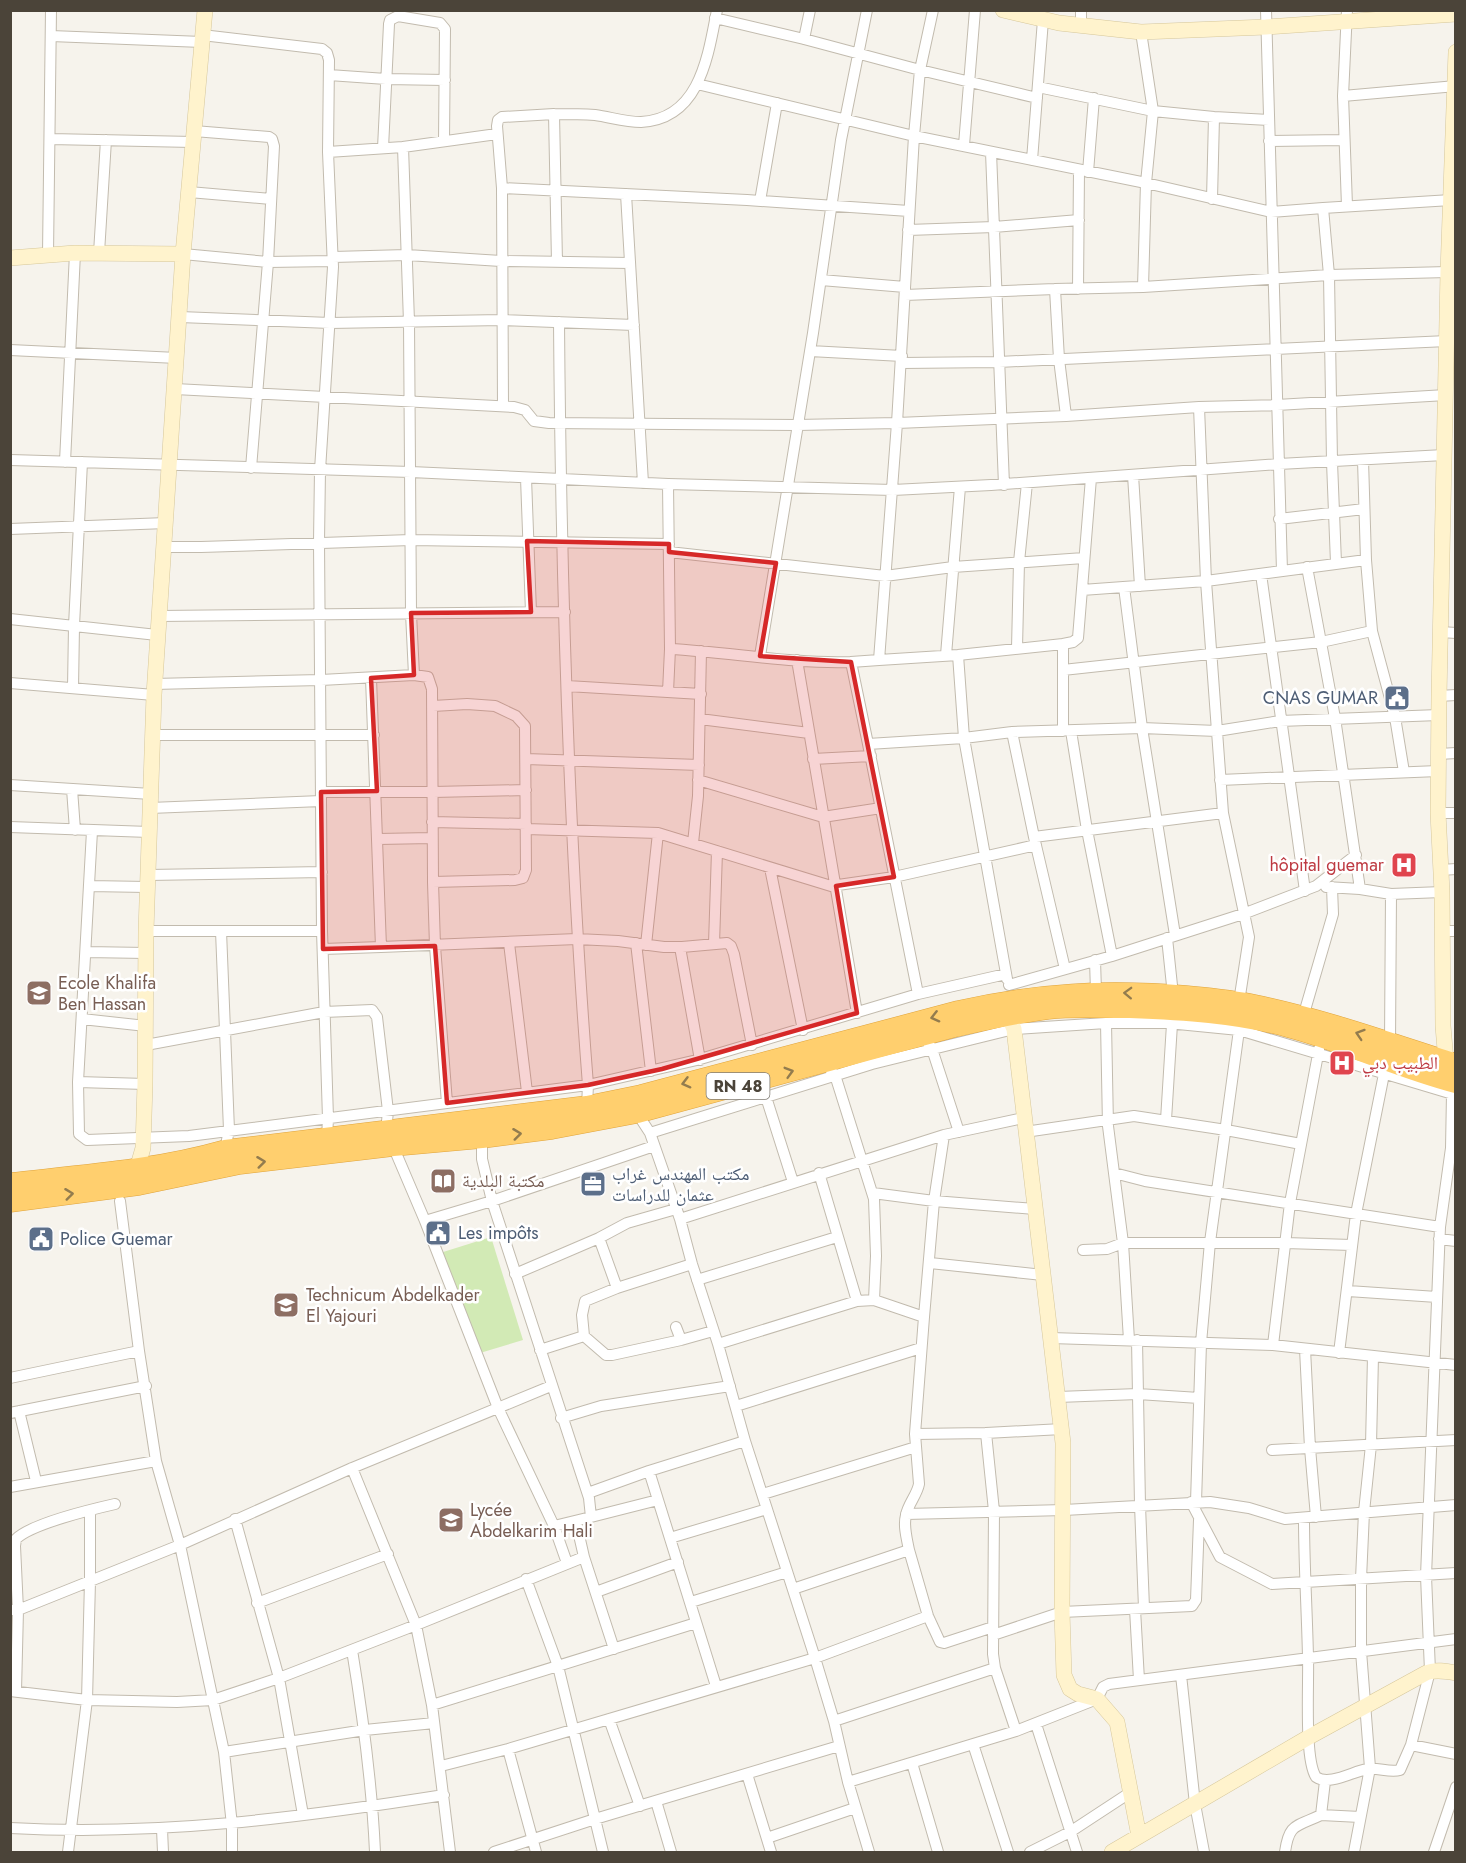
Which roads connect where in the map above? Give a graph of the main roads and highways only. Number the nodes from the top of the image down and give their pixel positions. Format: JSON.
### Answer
{"nodes":[{"id":1,"x":1008,"y":1001,"type":"junction"},
{"id":2,"x":1238,"y":1016,"type":"junction"},
{"id":3,"x":1424,"y":1064,"type":"junction"},
{"id":4,"x":1451,"y":1080,"type":"edge"},
{"id":5,"x":471,"y":1129,"type":"junction"},
{"id":6,"x":389,"y":1139,"type":"junction"},
{"id":7,"x":138,"y":1177,"type":"junction"},
{"id":8,"x":10,"y":1183,"type":"edge"},
{"id":9,"x":10,"y":1202,"type":"edge"}],
"edges":[{"from":1,"to":2,"type":"highway","number":"RN 48"},
{"from":2,"to":1,"type":"highway","number":"RN 48","one_way":true},
{"from":1,"to":5,"type":"highway","number":"RN 48","one_way":true},
{"from":5,"to":1,"type":"highway","number":"RN 48","one_way":true},
{"from":2,"to":3,"type":"highway","number":"RN 48"},
{"from":3,"to":2,"type":"highway","number":"RN 48","one_way":true},
{"from":3,"to":4,"type":"highway","number":"RN 48"},
{"from":5,"to":6,"type":"highway","number":"RN 48"},
{"from":7,"to":6,"type":"highway","number":"RN 48","one_way":true},
{"from":6,"to":7,"type":"highway","number":"RN 48"},
{"from":7,"to":8,"type":"highway","number":"RN 48"},
{"from":9,"to":7,"type":"highway","number":"RN 48","one_way":true}]}
